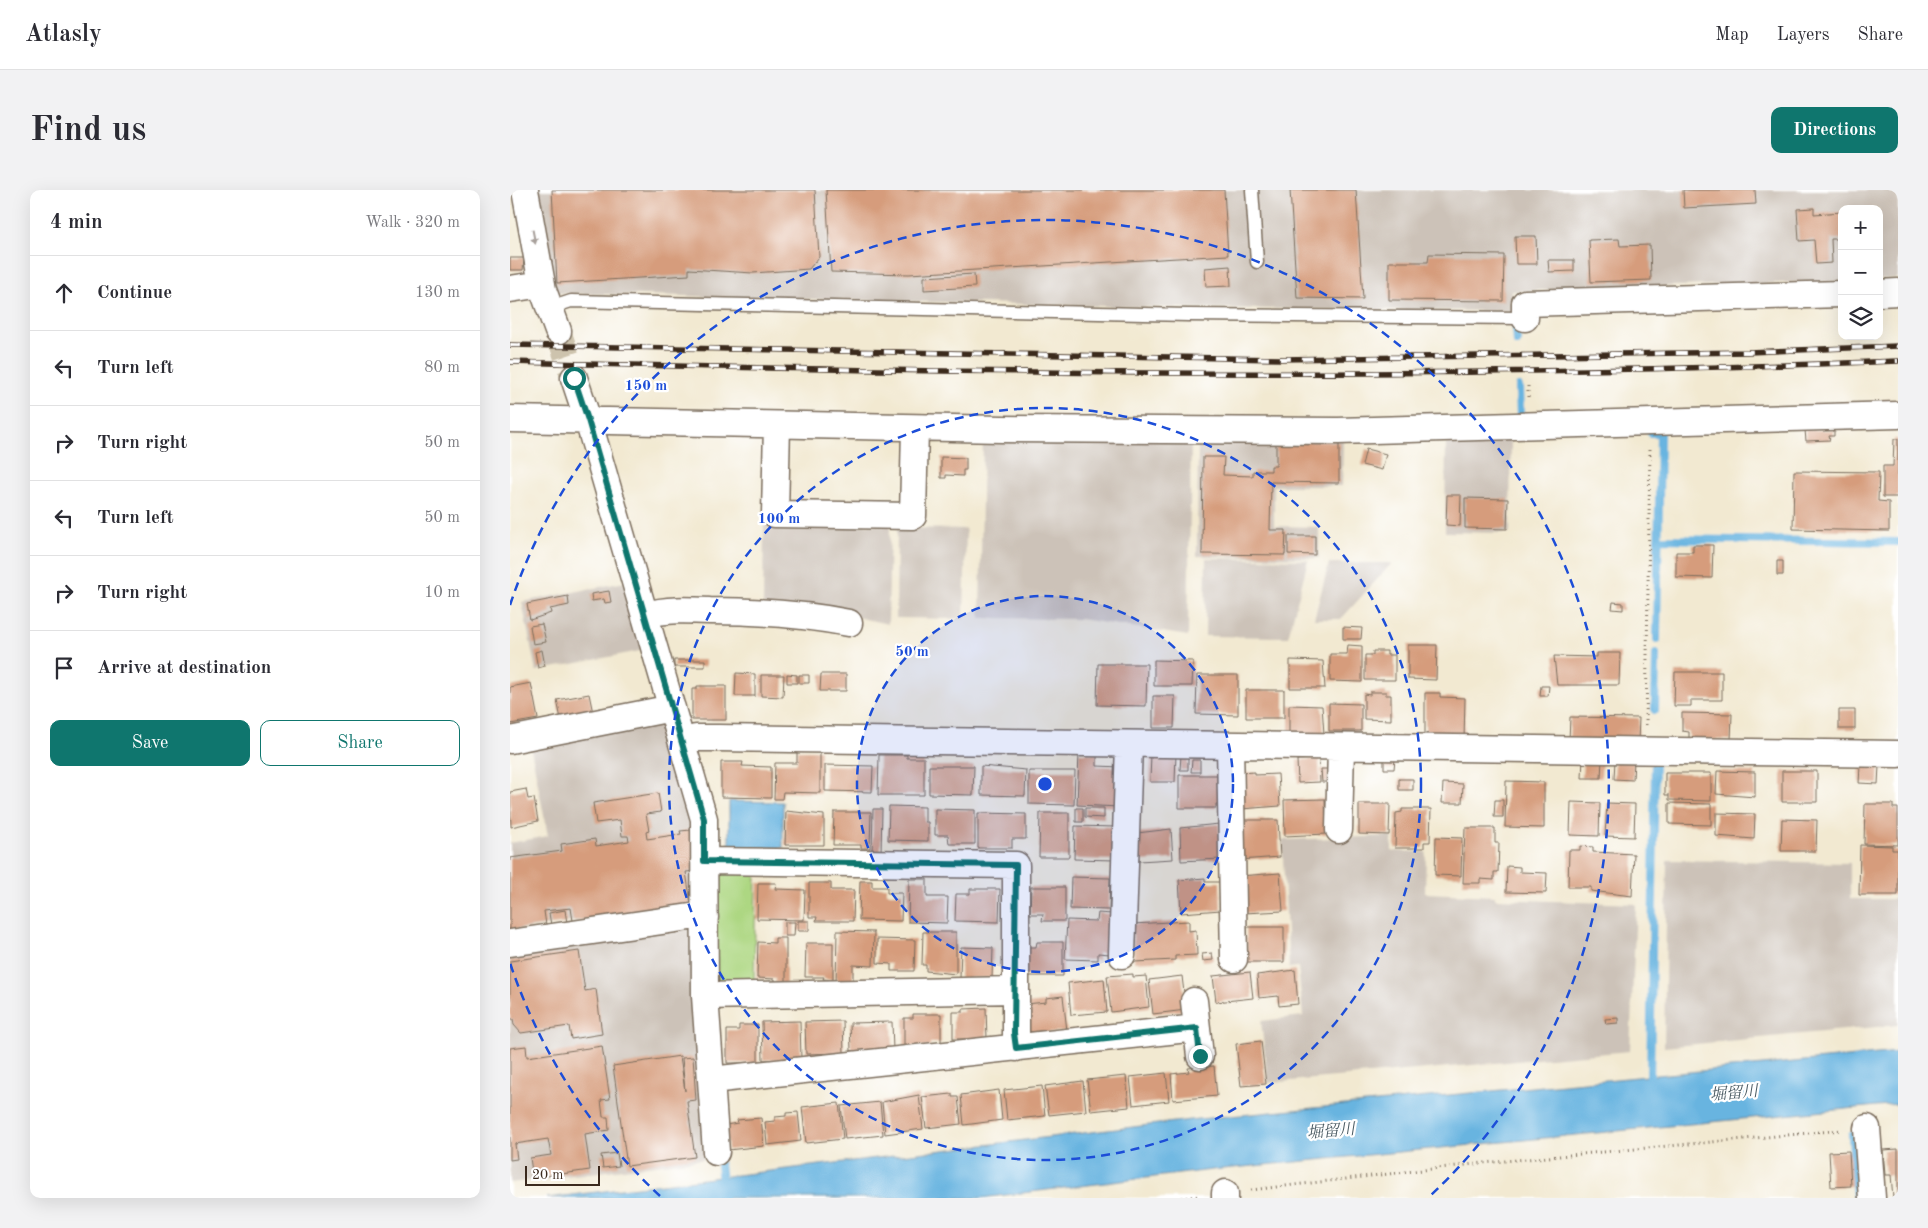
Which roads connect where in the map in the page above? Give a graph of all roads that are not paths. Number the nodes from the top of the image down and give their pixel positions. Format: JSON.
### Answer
{"nodes":[{"id":1,"x":525,"y":190,"type":"edge"},
{"id":2,"x":1252,"y":190,"type":"edge"},
{"id":3,"x":1257,"y":262,"type":"dead end"},
{"id":4,"x":510,"y":289,"type":"edge"},
{"id":5,"x":1898,"y":292,"type":"edge"},
{"id":6,"x":1883,"y":293,"type":"edge"},
{"id":7,"x":1838,"y":294,"type":"edge"},
{"id":8,"x":550,"y":308,"type":"junction"},
{"id":9,"x":1525,"y":318,"type":"joint"},
{"id":10,"x":574,"y":378,"type":"tunnel mouth"},
{"id":11,"x":1898,"y":415,"type":"edge"},
{"id":12,"x":510,"y":419,"type":"edge"},
{"id":13,"x":588,"y":420,"type":"junction"},
{"id":14,"x":777,"y":424,"type":"junction"},
{"id":15,"x":914,"y":428,"type":"junction"},
{"id":16,"x":645,"y":615,"type":"junction"},
{"id":17,"x":849,"y":623,"type":"dead end"},
{"id":18,"x":672,"y":708,"type":"junction"},
{"id":19,"x":510,"y":740,"type":"edge"},
{"id":20,"x":682,"y":742,"type":"junction"},
{"id":21,"x":1129,"y":744,"type":"junction"},
{"id":22,"x":1230,"y":745,"type":"junction"},
{"id":23,"x":1341,"y":746,"type":"junction"},
{"id":24,"x":1898,"y":754,"type":"edge"},
{"id":25,"x":1340,"y":830,"type":"dead end"},
{"id":26,"x":704,"y":861,"type":"junction"},
{"id":27,"x":705,"y":917,"type":"junction"},
{"id":28,"x":510,"y":943,"type":"edge"},
{"id":29,"x":1122,"y":954,"type":"dead end"},
{"id":30,"x":1234,"y":959,"type":"dead end"},
{"id":31,"x":1015,"y":990,"type":"junction"},
{"id":32,"x":705,"y":996,"type":"junction"},
{"id":33,"x":1194,"y":1000,"type":"dead end"},
{"id":34,"x":1197,"y":1028,"type":"junction"},
{"id":35,"x":1016,"y":1048,"type":"junction"},
{"id":36,"x":1200,"y":1056,"type":"dead end"},
{"id":37,"x":711,"y":1080,"type":"junction"},
{"id":38,"x":1867,"y":1128,"type":"road end"},
{"id":39,"x":716,"y":1152,"type":"dead end"},
{"id":40,"x":1872,"y":1198,"type":"edge"}],
"edges":[{"from":1,"to":8,"type":"street","one_way":true},
{"from":2,"to":3,"type":"lane"},
{"from":4,"to":8,"type":"street"},
{"from":5,"to":6,"type":"street"},
{"from":7,"to":9,"type":"street"},
{"from":8,"to":9,"type":"lane"},
{"from":10,"to":13,"type":"street"},
{"from":11,"to":15,"type":"street"},
{"from":12,"to":13,"type":"street"},
{"from":13,"to":14,"type":"street"},
{"from":13,"to":16,"type":"street"},
{"from":14,"to":15,"type":"street"},
{"from":14,"to":15,"type":"street"},
{"from":16,"to":17,"type":"street"},
{"from":16,"to":18,"type":"street"},
{"from":18,"to":19,"type":"street"},
{"from":18,"to":20,"type":"street"},
{"from":20,"to":21,"type":"street"},
{"from":20,"to":26,"type":"street"},
{"from":21,"to":22,"type":"street"},
{"from":21,"to":29,"type":"street"},
{"from":22,"to":23,"type":"street"},
{"from":22,"to":30,"type":"street"},
{"from":23,"to":24,"type":"street"},
{"from":23,"to":25,"type":"street"},
{"from":26,"to":27,"type":"street"},
{"from":26,"to":31,"type":"street"},
{"from":27,"to":28,"type":"street"},
{"from":27,"to":32,"type":"street"},
{"from":31,"to":32,"type":"street"},
{"from":31,"to":35,"type":"street"},
{"from":32,"to":37,"type":"street"},
{"from":33,"to":34,"type":"street"},
{"from":34,"to":35,"type":"street"},
{"from":34,"to":36,"type":"street"},
{"from":35,"to":37,"type":"street"},
{"from":37,"to":39,"type":"street"},
{"from":38,"to":40,"type":"street"}]}
